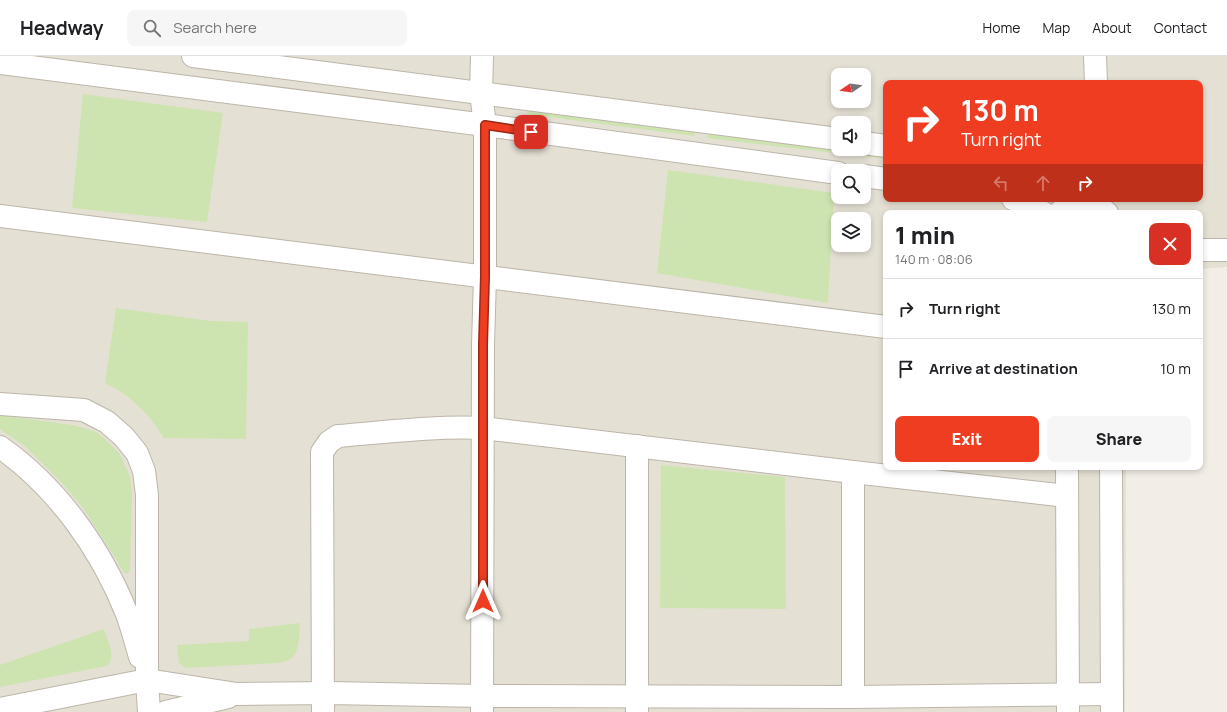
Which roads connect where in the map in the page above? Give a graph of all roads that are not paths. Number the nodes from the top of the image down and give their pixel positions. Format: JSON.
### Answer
{"nodes":[{"id":1,"x":193,"y":56,"type":"edge"},
{"id":2,"x":482,"y":56,"type":"edge"},
{"id":3,"x":1096,"y":56,"type":"edge"},
{"id":4,"x":0,"y":63,"type":"edge"},
{"id":5,"x":1096,"y":80,"type":"edge"},
{"id":6,"x":481,"y":93,"type":"junction"},
{"id":7,"x":485,"y":125,"type":"junction"},
{"id":8,"x":831,"y":138,"type":"edge"},
{"id":9,"x":871,"y":144,"type":"edge"},
{"id":10,"x":883,"y":146,"type":"edge"},
{"id":11,"x":831,"y":172,"type":"edge"},
{"id":12,"x":871,"y":177,"type":"edge"},
{"id":13,"x":883,"y":179,"type":"edge"},
{"id":14,"x":1022,"y":202,"type":"edge"},
{"id":15,"x":1081,"y":202,"type":"edge"},
{"id":16,"x":1081,"y":202,"type":"edge"},
{"id":17,"x":1095,"y":205,"type":"edge"},
{"id":18,"x":1038,"y":210,"type":"edge"},
{"id":19,"x":1063,"y":210,"type":"edge"},
{"id":20,"x":0,"y":216,"type":"edge"},
{"id":21,"x":1203,"y":250,"type":"edge"},
{"id":22,"x":1227,"y":250,"type":"edge"},
{"id":23,"x":485,"y":276,"type":"junction"},
{"id":24,"x":883,"y":327,"type":"edge"},
{"id":25,"x":0,"y":404,"type":"edge"},
{"id":26,"x":484,"y":428,"type":"junction"},
{"id":27,"x":637,"y":446,"type":"junction"},
{"id":28,"x":0,"y":447,"type":"edge"},
{"id":29,"x":1067,"y":470,"type":"edge"},
{"id":30,"x":1111,"y":470,"type":"edge"},
{"id":31,"x":853,"y":472,"type":"junction"},
{"id":32,"x":1067,"y":496,"type":"junction"},
{"id":33,"x":147,"y":680,"type":"junction"},
{"id":34,"x":237,"y":694,"type":"junction"},
{"id":35,"x":853,"y":697,"type":"junction"},
{"id":36,"x":323,"y":703,"type":"edge"},
{"id":37,"x":1068,"y":703,"type":"edge"},
{"id":38,"x":1112,"y":703,"type":"edge"},
{"id":39,"x":482,"y":704,"type":"edge"},
{"id":40,"x":637,"y":704,"type":"edge"},
{"id":41,"x":0,"y":709,"type":"edge"},
{"id":42,"x":149,"y":712,"type":"edge"},
{"id":43,"x":166,"y":712,"type":"edge"}],
"edges":[{"from":1,"to":6,"type":"street"},
{"from":2,"to":6,"type":"street"},
{"from":3,"to":5,"type":"street"},
{"from":4,"to":7,"type":"street"},
{"from":6,"to":7,"type":"street"},
{"from":6,"to":8,"type":"street"},
{"from":7,"to":11,"type":"street"},
{"from":7,"to":23,"type":"street"},
{"from":9,"to":10,"type":"street"},
{"from":12,"to":13,"type":"street"},
{"from":14,"to":18,"type":"street"},
{"from":15,"to":17,"type":"street"},
{"from":16,"to":19,"type":"street"},
{"from":20,"to":23,"type":"street"},
{"from":21,"to":22,"type":"street"},
{"from":23,"to":24,"type":"street"},
{"from":23,"to":26,"type":"street"},
{"from":25,"to":33,"type":"street"},
{"from":26,"to":27,"type":"street"},
{"from":26,"to":36,"type":"street"},
{"from":26,"to":39,"type":"street"},
{"from":27,"to":31,"type":"street"},
{"from":27,"to":40,"type":"street"},
{"from":28,"to":33,"type":"street"},
{"from":29,"to":32,"type":"street"},
{"from":30,"to":38,"type":"street"},
{"from":31,"to":32,"type":"street"},
{"from":31,"to":35,"type":"street"},
{"from":32,"to":37,"type":"street"},
{"from":33,"to":34,"type":"street"},
{"from":33,"to":41,"type":"street"},
{"from":33,"to":42,"type":"street"},
{"from":34,"to":36,"type":"street"},
{"from":34,"to":43,"type":"street"},
{"from":35,"to":37,"type":"street"},
{"from":35,"to":40,"type":"street"},
{"from":36,"to":39,"type":"street"},
{"from":37,"to":38,"type":"street"},
{"from":39,"to":40,"type":"street"}]}
